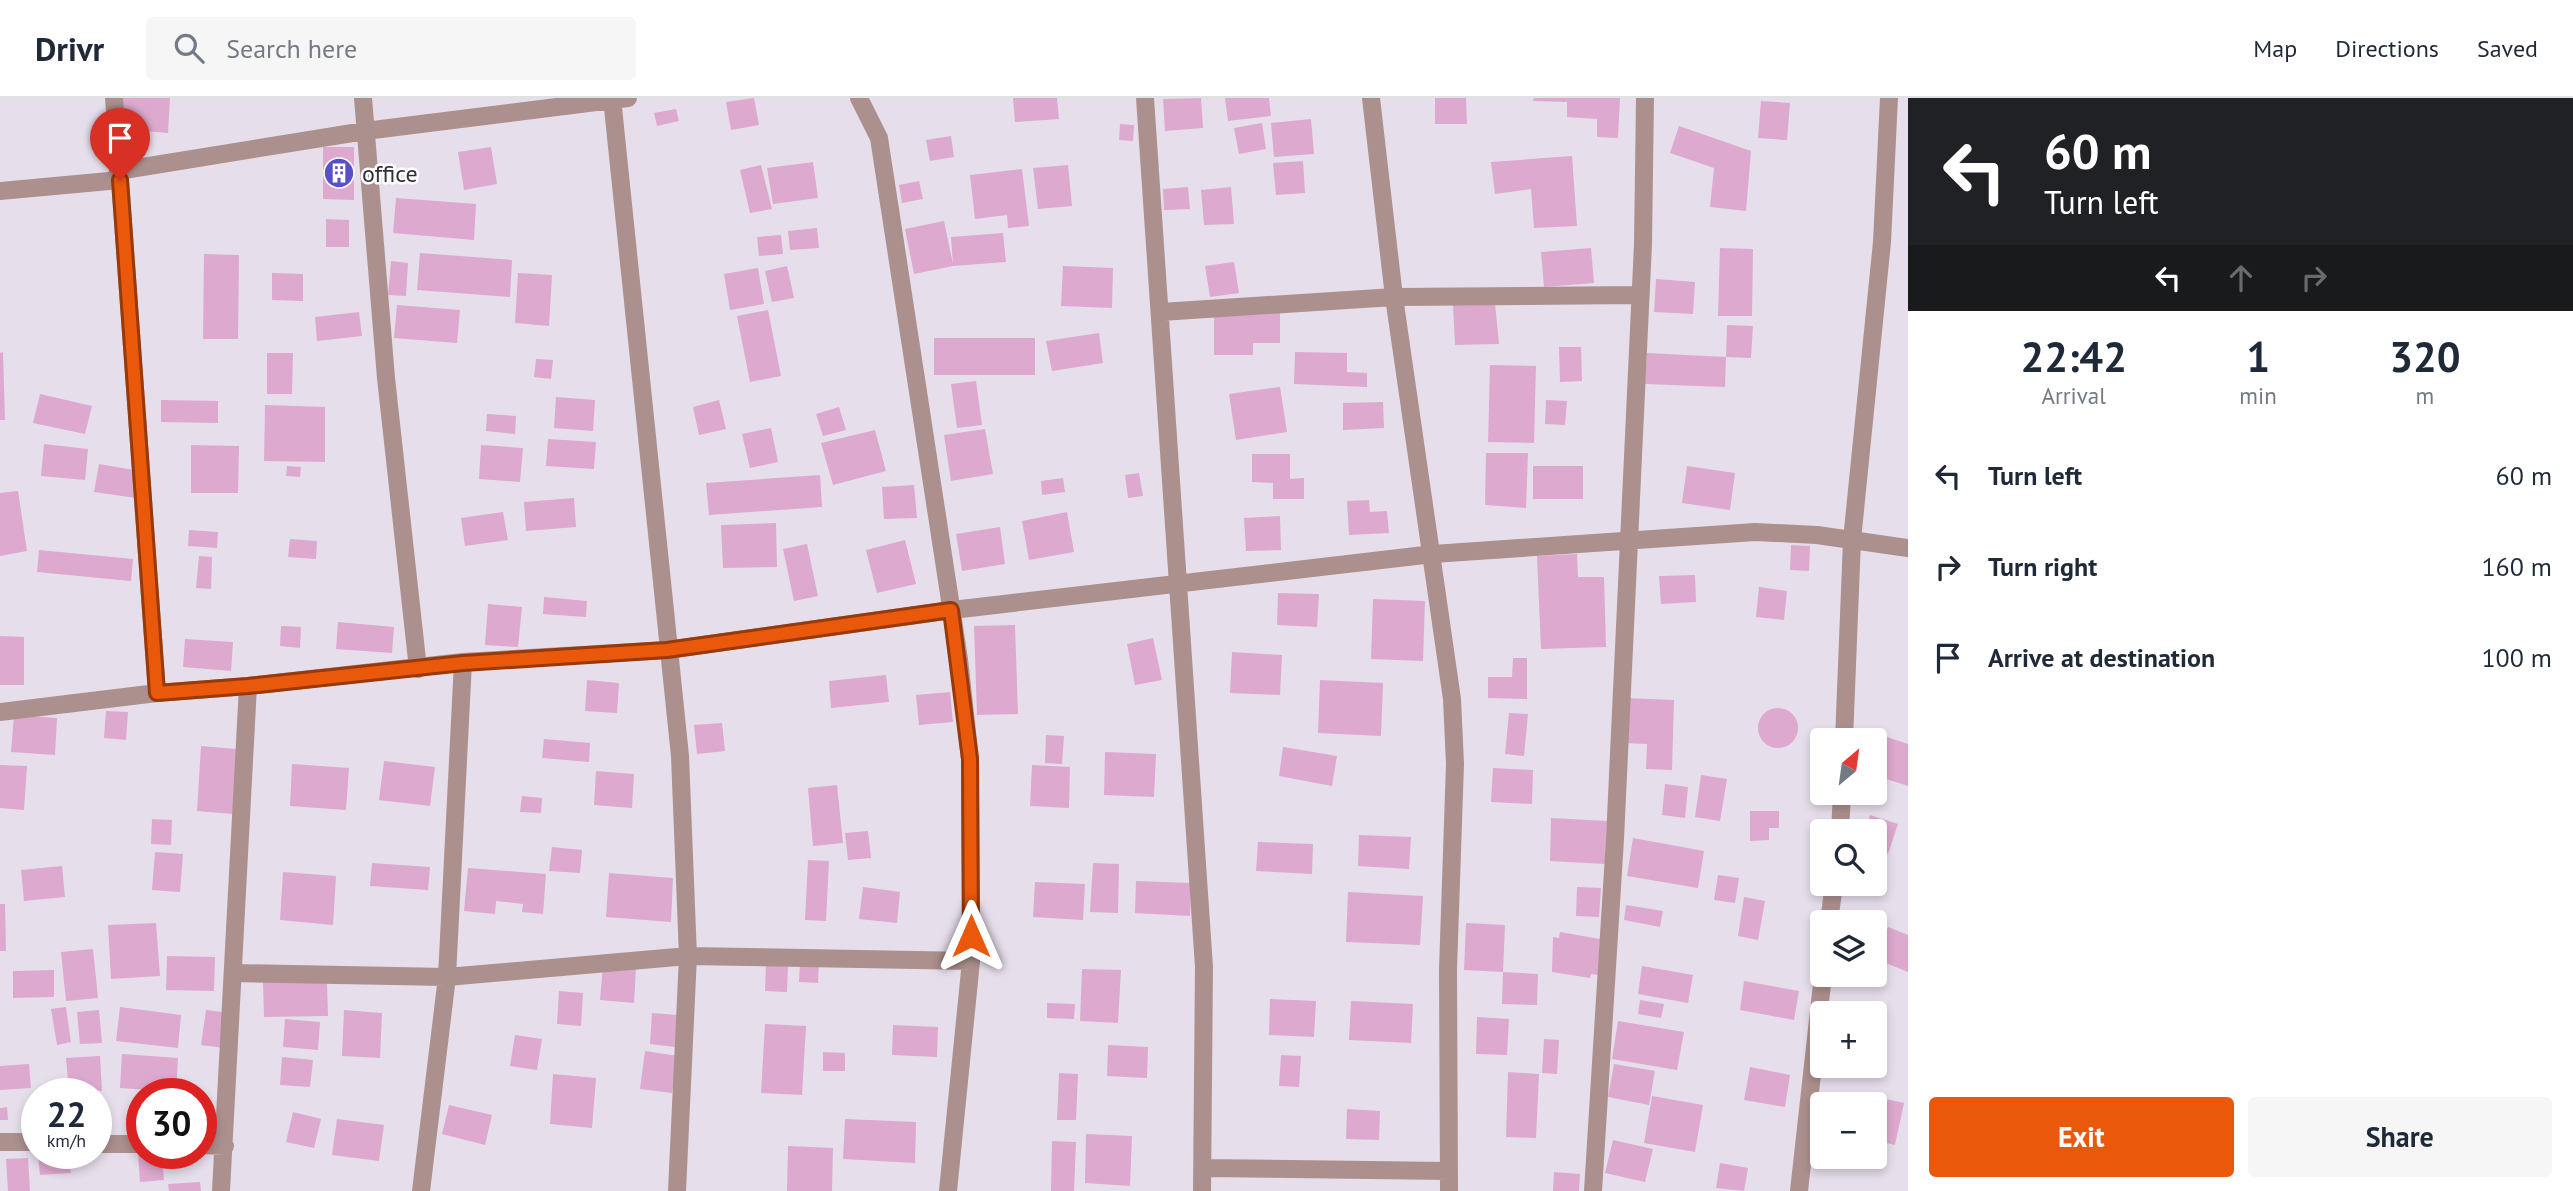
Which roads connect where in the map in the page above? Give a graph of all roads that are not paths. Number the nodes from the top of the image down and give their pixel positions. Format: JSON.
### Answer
{"nodes":[{"id":1,"x":114,"y":98,"type":"edge"},
{"id":2,"x":363,"y":98,"type":"edge"},
{"id":3,"x":859,"y":98,"type":"edge"},
{"id":4,"x":1145,"y":98,"type":"edge"},
{"id":5,"x":1371,"y":98,"type":"edge"},
{"id":6,"x":1645,"y":98,"type":"edge"},
{"id":7,"x":1889,"y":98,"type":"edge"},
{"id":8,"x":617,"y":99,"type":"edge"},
{"id":9,"x":365,"y":131,"type":"junction"},
{"id":10,"x":119,"y":175,"type":"junction"},
{"id":11,"x":0,"y":191,"type":"edge"},
{"id":12,"x":1639,"y":295,"type":"junction"},
{"id":13,"x":1395,"y":297,"type":"junction"},
{"id":14,"x":1161,"y":312,"type":"junction"},
{"id":15,"x":1628,"y":538,"type":"junction"},
{"id":16,"x":1852,"y":540,"type":"junction"},
{"id":17,"x":1908,"y":548,"type":"edge"},
{"id":18,"x":1433,"y":554,"type":"junction"},
{"id":19,"x":1178,"y":583,"type":"junction"},
{"id":20,"x":951,"y":610,"type":"junction"},
{"id":21,"x":667,"y":650,"type":"junction"},
{"id":22,"x":463,"y":663,"type":"junction"},
{"id":23,"x":418,"y":668,"type":"junction"},
{"id":24,"x":248,"y":686,"type":"junction"},
{"id":25,"x":157,"y":693,"type":"junction"},
{"id":26,"x":0,"y":712,"type":"edge"},
{"id":27,"x":1844,"y":728,"type":"edge"},
{"id":28,"x":688,"y":956,"type":"junction"},
{"id":29,"x":971,"y":961,"type":"junction"},
{"id":30,"x":234,"y":974,"type":"junction"},
{"id":31,"x":447,"y":977,"type":"junction"},
{"id":32,"x":1823,"y":987,"type":"edge"},
{"id":33,"x":0,"y":1142,"type":"edge"},
{"id":34,"x":21,"y":1142,"type":"edge"},
{"id":35,"x":217,"y":1146,"type":"edge"},
{"id":36,"x":225,"y":1146,"type":"junction"},
{"id":37,"x":1202,"y":1168,"type":"junction"},
{"id":38,"x":1450,"y":1171,"type":"junction"},
{"id":39,"x":221,"y":1191,"type":"edge"},
{"id":40,"x":421,"y":1191,"type":"edge"},
{"id":41,"x":677,"y":1191,"type":"edge"},
{"id":42,"x":948,"y":1191,"type":"edge"},
{"id":43,"x":1202,"y":1191,"type":"edge"},
{"id":44,"x":1449,"y":1191,"type":"edge"},
{"id":45,"x":1593,"y":1191,"type":"edge"},
{"id":46,"x":1799,"y":1191,"type":"edge"}],
"edges":[{"from":1,"to":10,"type":"street"},
{"from":2,"to":9,"type":"street"},
{"from":3,"to":20,"type":"street"},
{"from":4,"to":14,"type":"street"},
{"from":5,"to":13,"type":"street"},
{"from":6,"to":12,"type":"street"},
{"from":7,"to":16,"type":"street"},
{"from":8,"to":9,"type":"street"},
{"from":8,"to":21,"type":"street"},
{"from":9,"to":10,"type":"street"},
{"from":9,"to":23,"type":"street"},
{"from":10,"to":11,"type":"street"},
{"from":10,"to":25,"type":"street"},
{"from":12,"to":13,"type":"street"},
{"from":12,"to":15,"type":"street"},
{"from":13,"to":14,"type":"street"},
{"from":13,"to":18,"type":"street"},
{"from":14,"to":19,"type":"street"},
{"from":15,"to":16,"type":"street"},
{"from":15,"to":18,"type":"street"},
{"from":15,"to":45,"type":"street"},
{"from":16,"to":17,"type":"street"},
{"from":16,"to":27,"type":"street"},
{"from":18,"to":19,"type":"street"},
{"from":18,"to":38,"type":"street"},
{"from":19,"to":20,"type":"street"},
{"from":19,"to":37,"type":"street"},
{"from":20,"to":21,"type":"street"},
{"from":20,"to":29,"type":"street"},
{"from":21,"to":22,"type":"street"},
{"from":21,"to":28,"type":"street"},
{"from":22,"to":23,"type":"street"},
{"from":22,"to":31,"type":"street"},
{"from":23,"to":24,"type":"street"},
{"from":24,"to":25,"type":"street"},
{"from":24,"to":30,"type":"street"},
{"from":25,"to":26,"type":"street"},
{"from":28,"to":29,"type":"street"},
{"from":28,"to":31,"type":"street"},
{"from":28,"to":41,"type":"street"},
{"from":29,"to":42,"type":"street"},
{"from":30,"to":31,"type":"street"},
{"from":30,"to":36,"type":"street"},
{"from":31,"to":40,"type":"street"},
{"from":32,"to":46,"type":"street"},
{"from":33,"to":34,"type":"street"},
{"from":35,"to":36,"type":"street"},
{"from":36,"to":39,"type":"street"},
{"from":37,"to":38,"type":"street"},
{"from":37,"to":43,"type":"street"},
{"from":38,"to":44,"type":"street"}]}
